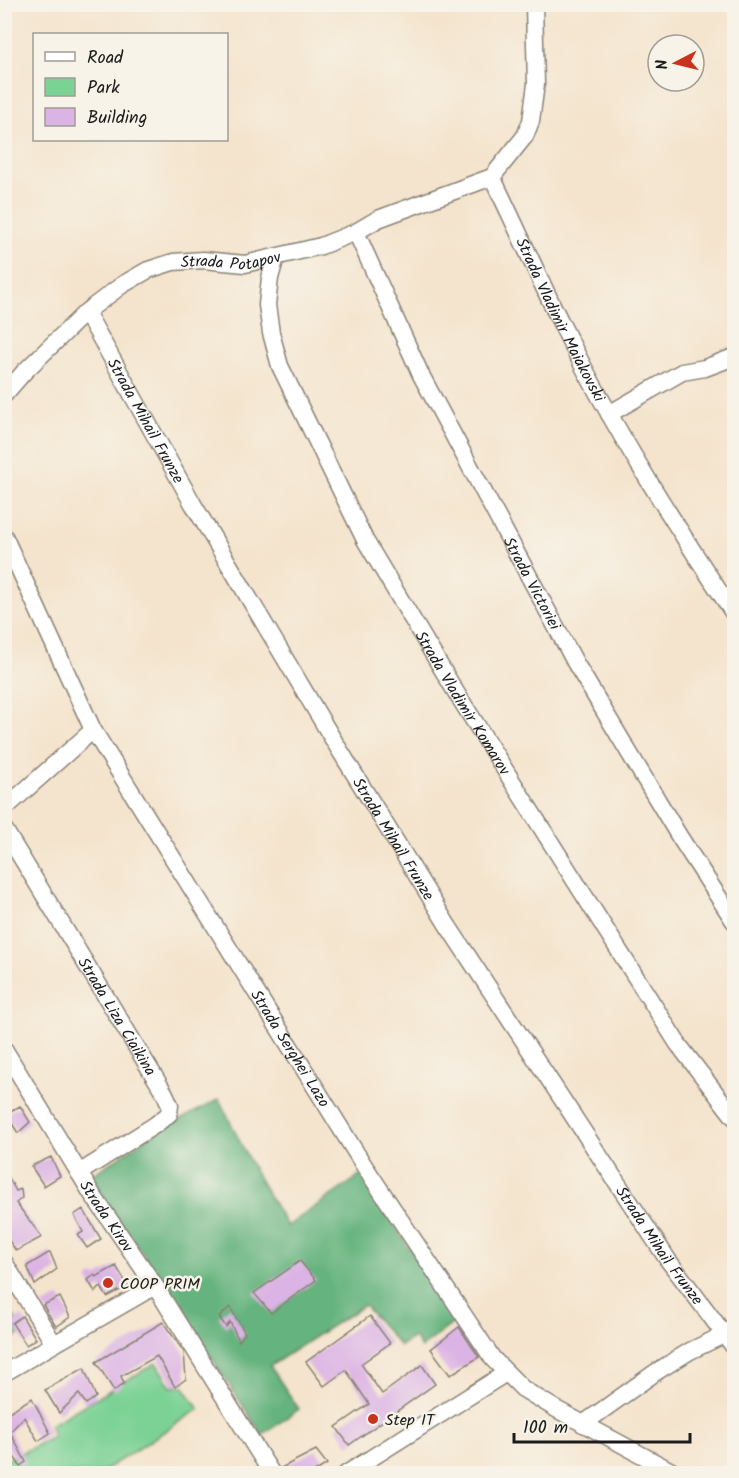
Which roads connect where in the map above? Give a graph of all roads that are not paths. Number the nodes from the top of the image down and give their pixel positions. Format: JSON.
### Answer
{"nodes":[{"id":1,"x":534,"y":4,"type":"edge"},
{"id":2,"x":492,"y":177,"type":"junction"},
{"id":3,"x":356,"y":232,"type":"junction"},
{"id":4,"x":276,"y":257,"type":"junction"},
{"id":5,"x":86,"y":312,"type":"junction"},
{"id":6,"x":735,"y":357,"type":"edge"},
{"id":7,"x":4,"y":395,"type":"edge"},
{"id":8,"x":609,"y":414,"type":"junction"},
{"id":9,"x":4,"y":536,"type":"edge"},
{"id":10,"x":735,"y":614,"type":"edge"},
{"id":11,"x":93,"y":730,"type":"junction"},
{"id":12,"x":4,"y":809,"type":"edge"},
{"id":13,"x":4,"y":829,"type":"edge"},
{"id":14,"x":735,"y":921,"type":"edge"},
{"id":15,"x":4,"y":1049,"type":"edge"},
{"id":16,"x":735,"y":1117,"type":"edge"},
{"id":17,"x":79,"y":1173,"type":"junction"},
{"id":18,"x":4,"y":1262,"type":"edge"},
{"id":19,"x":156,"y":1286,"type":"junction"},
{"id":20,"x":731,"y":1337,"type":"edge"},
{"id":21,"x":54,"y":1344,"type":"junction"},
{"id":22,"x":4,"y":1373,"type":"edge"},
{"id":23,"x":506,"y":1373,"type":"junction"},
{"id":24,"x":583,"y":1424,"type":"junction"},
{"id":25,"x":272,"y":1473,"type":"edge"},
{"id":26,"x":346,"y":1473,"type":"edge"},
{"id":27,"x":677,"y":1473,"type":"edge"}],
"edges":[{"from":1,"to":2,"type":"street"},
{"from":2,"to":3,"type":"street","name":"Strada Potapov"},
{"from":2,"to":8,"type":"street","name":"Strada Vladimir Maiakovski"},
{"from":3,"to":4,"type":"street","name":"Strada Potapov"},
{"from":3,"to":14,"type":"street","name":"Strada Victoriei"},
{"from":4,"to":5,"type":"street","name":"Strada Potapov"},
{"from":4,"to":16,"type":"street","name":"Strada Vladimir Komarov"},
{"from":5,"to":7,"type":"street","name":"Strada Potapov"},
{"from":5,"to":20,"type":"street","name":"Strada Mihail Frunze"},
{"from":6,"to":8,"type":"street"},
{"from":8,"to":10,"type":"street","name":"Strada Vladimir Maiakovski"},
{"from":9,"to":11,"type":"street","name":"Strada Serghei Lazo"},
{"from":11,"to":12,"type":"street"},
{"from":11,"to":23,"type":"street","name":"Strada Serghei Lazo"},
{"from":13,"to":17,"type":"street","name":"Strada Liza Ciaikina"},
{"from":15,"to":17,"type":"street","name":"Strada Kirov"},
{"from":17,"to":19,"type":"street","name":"Strada Kirov"},
{"from":18,"to":21,"type":"street"},
{"from":19,"to":21,"type":"street"},
{"from":19,"to":25,"type":"street","name":"Strada Kirov"},
{"from":20,"to":24,"type":"street"},
{"from":21,"to":22,"type":"street"},
{"from":23,"to":24,"type":"street","name":"Strada Serghei Lazo"},
{"from":23,"to":26,"type":"street"},
{"from":24,"to":27,"type":"street","name":"Strada Serghei Lazo"}]}
